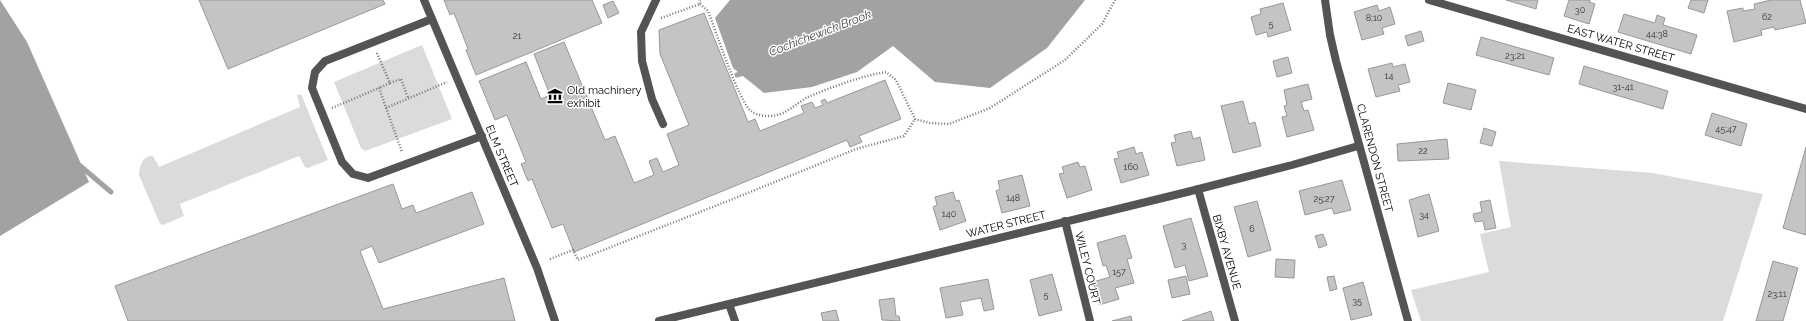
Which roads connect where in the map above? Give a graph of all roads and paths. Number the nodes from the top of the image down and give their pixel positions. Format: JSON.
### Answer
{"nodes":[{"id":1,"x":424,"y":0,"type":"edge"},
{"id":2,"x":656,"y":0,"type":"edge"},
{"id":3,"x":1115,"y":0,"type":"edge"},
{"id":4,"x":1325,"y":0,"type":"edge"},
{"id":5,"x":1429,"y":0,"type":"edge"},
{"id":6,"x":700,"y":2,"type":"edge"},
{"id":7,"x":432,"y":19,"type":"junction"},
{"id":8,"x":644,"y":25,"type":"junction"},
{"id":9,"x":372,"y":42,"type":"junction"},
{"id":10,"x":390,"y":83,"type":"junction"},
{"id":11,"x":441,"y":85,"type":"dead end"},
{"id":12,"x":379,"y":88,"type":"junction"},
{"id":13,"x":408,"y":98,"type":"junction"},
{"id":14,"x":386,"y":108,"type":"junction"},
{"id":15,"x":1806,"y":109,"type":"edge"},
{"id":16,"x":322,"y":113,"type":"junction"},
{"id":17,"x":915,"y":119,"type":"junction"},
{"id":18,"x":663,"y":124,"type":"dead end"},
{"id":19,"x":482,"y":136,"type":"junction"},
{"id":20,"x":1358,"y":146,"type":"junction"},
{"id":21,"x":407,"y":164,"type":"junction"},
{"id":22,"x":1198,"y":189,"type":"junction"},
{"id":23,"x":1065,"y":221,"type":"junction"},
{"id":24,"x":550,"y":259,"type":"dead end"},
{"id":25,"x":730,"y":304,"type":"junction"},
{"id":26,"x":555,"y":321,"type":"edge"},
{"id":27,"x":659,"y":321,"type":"edge"},
{"id":28,"x":735,"y":321,"type":"edge"},
{"id":29,"x":1090,"y":321,"type":"edge"},
{"id":30,"x":1235,"y":321,"type":"edge"},
{"id":31,"x":1408,"y":321,"type":"edge"}],
"edges":[{"from":1,"to":7,"type":"street","name":"ELM STREET"},
{"from":2,"to":8,"type":"street"},
{"from":3,"to":17,"type":"path"},
{"from":4,"to":20,"type":"street","name":"CLARENDON STREET"},
{"from":5,"to":15,"type":"street","name":"EAST WATER STREET"},
{"from":6,"to":8,"type":"path"},
{"from":6,"to":17,"type":"path"},
{"from":7,"to":9,"type":"street"},
{"from":7,"to":19,"type":"street","name":"ELM STREET"},
{"from":8,"to":18,"type":"street"},
{"from":9,"to":10,"type":"path"},
{"from":9,"to":16,"type":"street"},
{"from":10,"to":12,"type":"path"},
{"from":10,"to":13,"type":"path"},
{"from":11,"to":13,"type":"path"},
{"from":12,"to":14,"type":"path"},
{"from":12,"to":16,"type":"path"},
{"from":13,"to":14,"type":"path"},
{"from":14,"to":21,"type":"path"},
{"from":16,"to":21,"type":"street"},
{"from":17,"to":24,"type":"path"},
{"from":19,"to":21,"type":"street"},
{"from":19,"to":26,"type":"street","name":"ELM STREET"},
{"from":20,"to":22,"type":"street","name":"WATER STREET"},
{"from":20,"to":31,"type":"street","name":"CLARENDON STREET"},
{"from":22,"to":23,"type":"street","name":"WATER STREET"},
{"from":22,"to":30,"type":"street","name":"BIXBY AVENUE"},
{"from":23,"to":25,"type":"street","name":"WATER STREET"},
{"from":23,"to":29,"type":"street","name":"WILEY COURT"},
{"from":25,"to":27,"type":"street","name":"WATER STREET"},
{"from":25,"to":28,"type":"street"}]}
